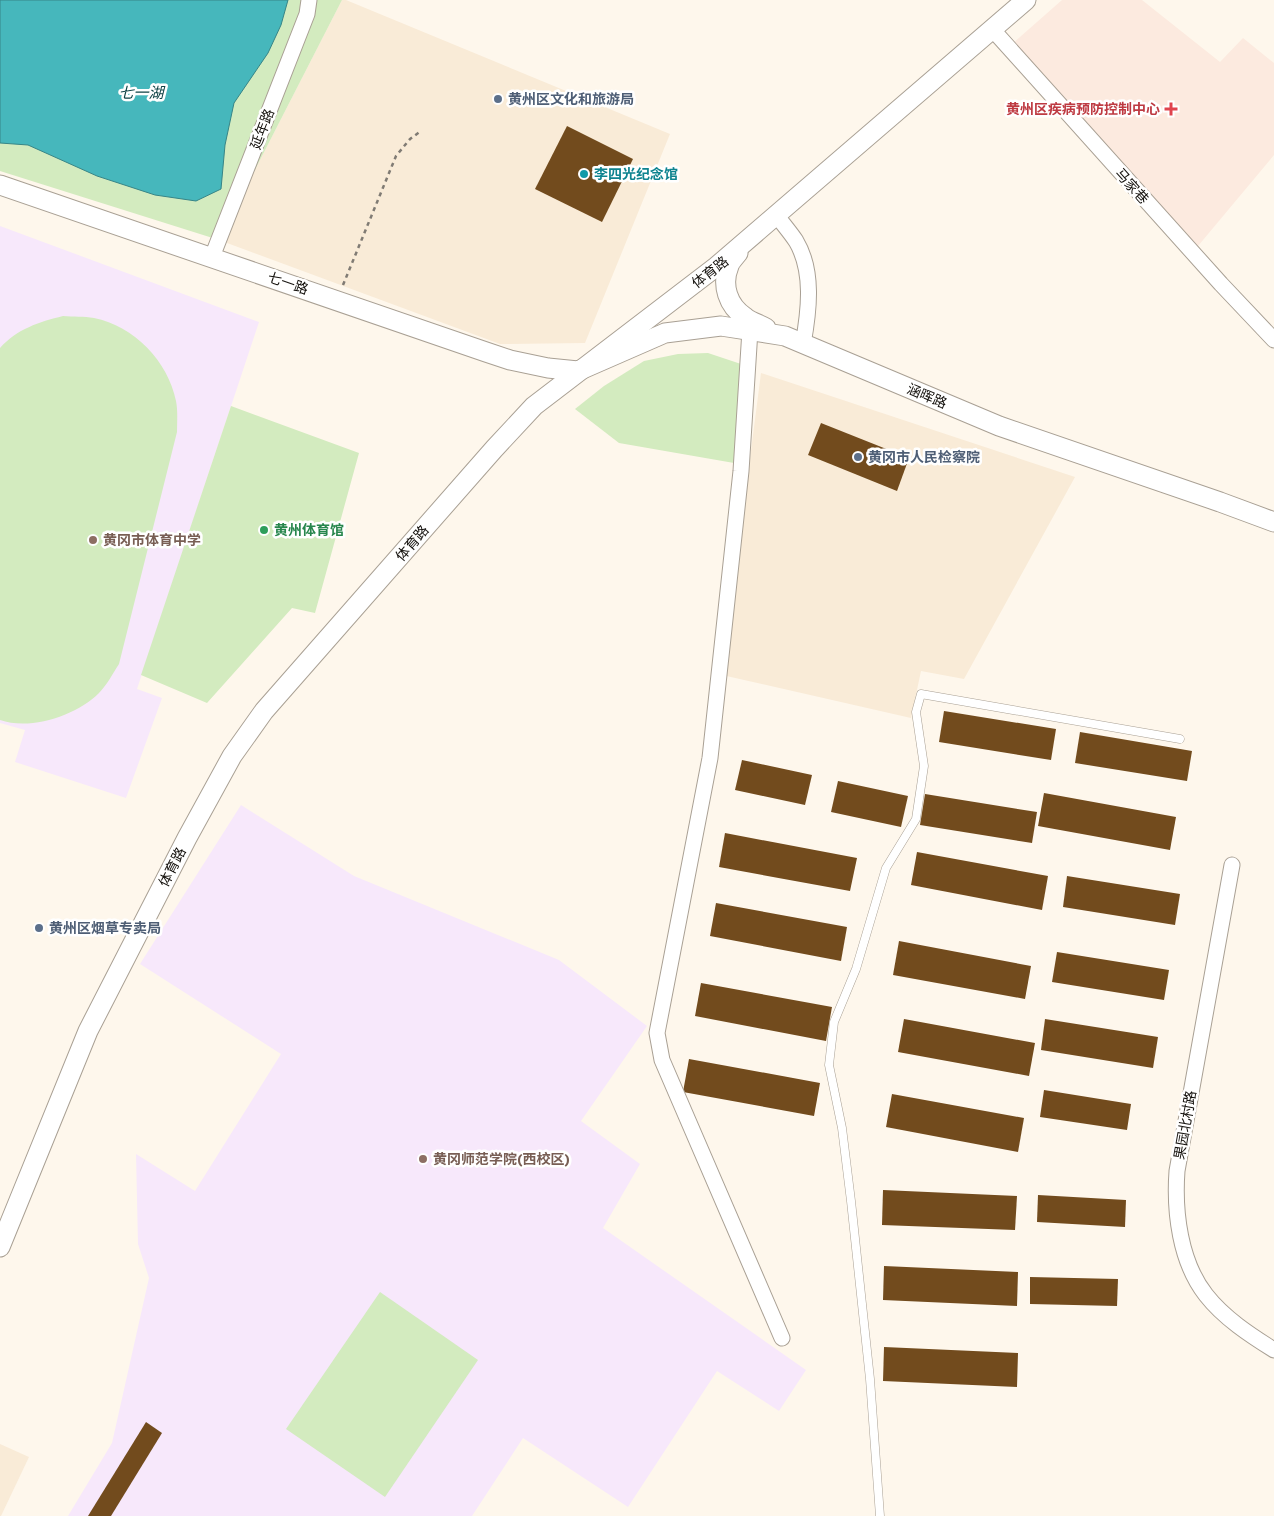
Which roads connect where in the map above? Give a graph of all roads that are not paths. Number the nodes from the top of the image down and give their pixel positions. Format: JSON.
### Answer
{"nodes":[{"id":1,"x":309,"y":0,"type":"edge"},
{"id":2,"x":1026,"y":0,"type":"edge"},
{"id":3,"x":993,"y":30,"type":"junction"},
{"id":4,"x":0,"y":184,"type":"edge"},
{"id":5,"x":777,"y":216,"type":"junction"},
{"id":6,"x":745,"y":243,"type":"junction"},
{"id":7,"x":212,"y":257,"type":"junction"},
{"id":8,"x":750,"y":330,"type":"junction"},
{"id":9,"x":785,"y":336,"type":"junction"},
{"id":10,"x":1274,"y":340,"type":"edge"},
{"id":11,"x":803,"y":344,"type":"junction"},
{"id":12,"x":578,"y":371,"type":"junction"},
{"id":13,"x":1274,"y":522,"type":"edge"},
{"id":14,"x":1180,"y":739,"type":"dead end"},
{"id":15,"x":1232,"y":865,"type":"dead end"},
{"id":16,"x":0,"y":1247,"type":"edge"},
{"id":17,"x":782,"y":1338,"type":"dead end"},
{"id":18,"x":1274,"y":1350,"type":"edge"},
{"id":19,"x":880,"y":1516,"type":"edge"}],
"edges":[{"from":1,"to":7,"type":"street","name":"延年路"},
{"from":2,"to":3,"type":"street","name":"体育路"},
{"from":3,"to":5,"type":"street","name":"体育路"},
{"from":3,"to":10,"type":"street","name":"马家巷"},
{"from":4,"to":7,"type":"street","name":"七一路"},
{"from":5,"to":6,"type":"street","name":"体育路"},
{"from":5,"to":11,"type":"street"},
{"from":6,"to":9,"type":"street"},
{"from":6,"to":12,"type":"street","name":"体育路"},
{"from":7,"to":12,"type":"street","name":"七一路"},
{"from":8,"to":9,"type":"street","name":"涵晖路"},
{"from":8,"to":12,"type":"street","name":"涵晖路"},
{"from":8,"to":17,"type":"street"},
{"from":9,"to":11,"type":"street","name":"涵晖路"},
{"from":11,"to":13,"type":"street","name":"涵晖路"},
{"from":12,"to":16,"type":"street","name":"体育路"},
{"from":14,"to":19,"type":"lane"},
{"from":15,"to":18,"type":"street","name":"果园北村路"}]}
